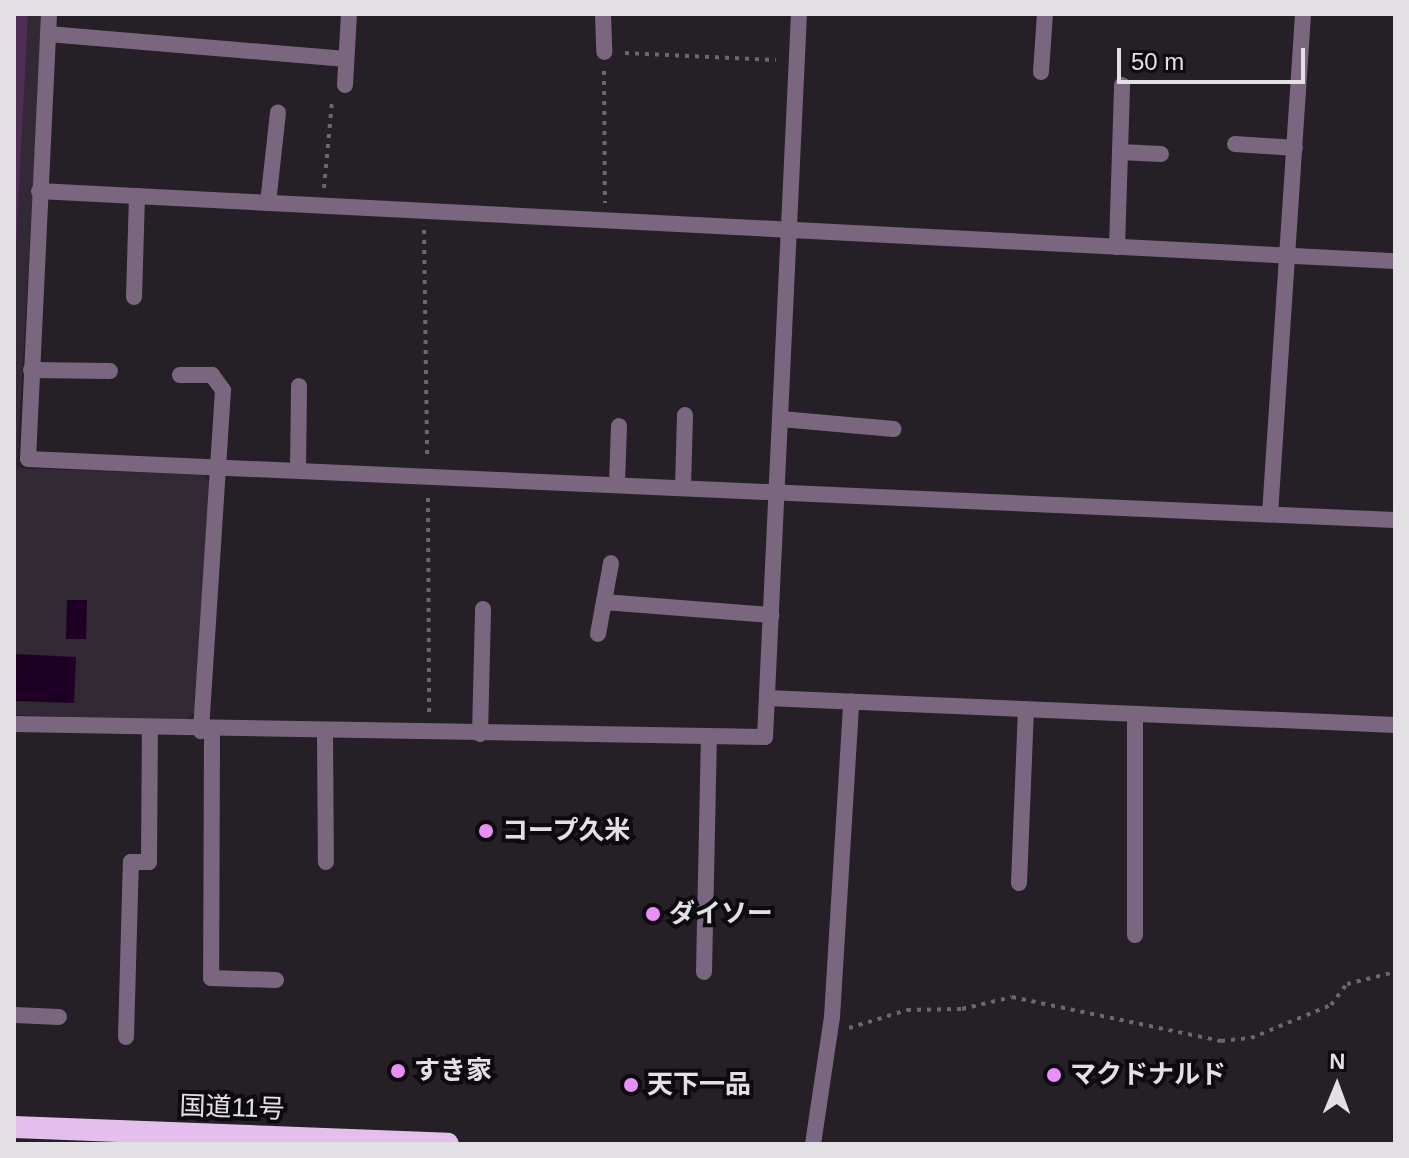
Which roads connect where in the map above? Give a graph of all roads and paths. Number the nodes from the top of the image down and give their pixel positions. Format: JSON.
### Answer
{"nodes":[{"id":1,"x":49,"y":14,"type":"edge"},
{"id":2,"x":349,"y":14,"type":"edge"},
{"id":3,"x":603,"y":14,"type":"edge"},
{"id":4,"x":799,"y":14,"type":"edge"},
{"id":5,"x":1045,"y":14,"type":"edge"},
{"id":6,"x":1303,"y":14,"type":"edge"},
{"id":7,"x":48,"y":34,"type":"junction"},
{"id":8,"x":604,"y":52,"type":"junction"},
{"id":9,"x":346,"y":59,"type":"junction"},
{"id":10,"x":798,"y":62,"type":"junction"},
{"id":11,"x":1041,"y":72,"type":"dead end"},
{"id":12,"x":345,"y":85,"type":"joint"},
{"id":13,"x":1122,"y":85,"type":"dead end"},
{"id":14,"x":278,"y":113,"type":"dead end"},
{"id":15,"x":1235,"y":144,"type":"dead end"},
{"id":16,"x":1295,"y":148,"type":"junction"},
{"id":17,"x":1120,"y":152,"type":"junction"},
{"id":18,"x":1161,"y":154,"type":"dead end"},
{"id":19,"x":39,"y":191,"type":"junction"},
{"id":20,"x":137,"y":196,"type":"junction"},
{"id":21,"x":268,"y":203,"type":"junction"},
{"id":22,"x":322,"y":206,"type":"junction"},
{"id":23,"x":606,"y":221,"type":"junction"},
{"id":24,"x":793,"y":231,"type":"junction"},
{"id":25,"x":1117,"y":247,"type":"junction"},
{"id":26,"x":1288,"y":255,"type":"junction"},
{"id":27,"x":1395,"y":261,"type":"edge"},
{"id":28,"x":134,"y":297,"type":"dead end"},
{"id":29,"x":31,"y":370,"type":"junction"},
{"id":30,"x":110,"y":371,"type":"dead end"},
{"id":31,"x":180,"y":375,"type":"dead end"},
{"id":32,"x":299,"y":386,"type":"dead end"},
{"id":33,"x":685,"y":415,"type":"dead end"},
{"id":34,"x":781,"y":419,"type":"junction"},
{"id":35,"x":619,"y":426,"type":"dead end"},
{"id":36,"x":894,"y":429,"type":"dead end"},
{"id":37,"x":218,"y":469,"type":"junction"},
{"id":38,"x":298,"y":471,"type":"junction"},
{"id":39,"x":617,"y":484,"type":"junction"},
{"id":40,"x":683,"y":487,"type":"junction"},
{"id":41,"x":776,"y":492,"type":"junction"},
{"id":42,"x":1270,"y":514,"type":"junction"},
{"id":43,"x":1395,"y":520,"type":"edge"},
{"id":44,"x":611,"y":563,"type":"dead end"},
{"id":45,"x":604,"y":602,"type":"junction"},
{"id":46,"x":483,"y":609,"type":"dead end"},
{"id":47,"x":771,"y":615,"type":"junction"},
{"id":48,"x":598,"y":634,"type":"dead end"},
{"id":49,"x":767,"y":698,"type":"junction"},
{"id":50,"x":851,"y":702,"type":"junction"},
{"id":51,"x":1026,"y":709,"type":"junction"},
{"id":52,"x":1135,"y":714,"type":"junction"},
{"id":53,"x":14,"y":724,"type":"edge"},
{"id":54,"x":1395,"y":725,"type":"edge"},
{"id":55,"x":150,"y":730,"type":"junction"},
{"id":56,"x":207,"y":731,"type":"junction"},
{"id":57,"x":325,"y":732,"type":"junction"},
{"id":58,"x":480,"y":734,"type":"junction"},
{"id":59,"x":709,"y":737,"type":"junction"},
{"id":60,"x":326,"y":862,"type":"dead end"},
{"id":61,"x":1019,"y":883,"type":"dead end"},
{"id":62,"x":1135,"y":935,"type":"dead end"},
{"id":63,"x":704,"y":972,"type":"dead end"},
{"id":64,"x":1395,"y":972,"type":"edge"},
{"id":65,"x":276,"y":980,"type":"dead end"},
{"id":66,"x":14,"y":1015,"type":"edge"},
{"id":67,"x":59,"y":1017,"type":"dead end"},
{"id":68,"x":830,"y":1028,"type":"junction"},
{"id":69,"x":126,"y":1037,"type":"dead end"},
{"id":70,"x":14,"y":1127,"type":"edge"},
{"id":71,"x":448,"y":1144,"type":"edge"},
{"id":72,"x":813,"y":1144,"type":"edge"}],
"edges":[{"from":1,"to":7,"type":"street"},
{"from":2,"to":9,"type":"street"},
{"from":3,"to":8,"type":"street"},
{"from":4,"to":10,"type":"street"},
{"from":5,"to":11,"type":"street"},
{"from":6,"to":16,"type":"street"},
{"from":7,"to":9,"type":"street"},
{"from":7,"to":19,"type":"street"},
{"from":8,"to":10,"type":"path"},
{"from":8,"to":23,"type":"path"},
{"from":9,"to":12,"type":"street"},
{"from":10,"to":24,"type":"street"},
{"from":12,"to":22,"type":"path"},
{"from":13,"to":17,"type":"street"},
{"from":14,"to":21,"type":"street"},
{"from":15,"to":16,"type":"street"},
{"from":16,"to":26,"type":"street"},
{"from":17,"to":18,"type":"street"},
{"from":17,"to":25,"type":"street"},
{"from":19,"to":20,"type":"street"},
{"from":19,"to":29,"type":"street"},
{"from":20,"to":21,"type":"street"},
{"from":20,"to":28,"type":"street"},
{"from":21,"to":22,"type":"street"},
{"from":22,"to":23,"type":"street"},
{"from":23,"to":24,"type":"street"},
{"from":24,"to":25,"type":"street"},
{"from":24,"to":34,"type":"street"},
{"from":25,"to":26,"type":"street"},
{"from":26,"to":27,"type":"street"},
{"from":26,"to":42,"type":"street"},
{"from":29,"to":30,"type":"street"},
{"from":29,"to":37,"type":"street"},
{"from":31,"to":37,"type":"street"},
{"from":32,"to":38,"type":"street"},
{"from":33,"to":40,"type":"street"},
{"from":34,"to":36,"type":"street"},
{"from":34,"to":41,"type":"street"},
{"from":35,"to":39,"type":"street"},
{"from":37,"to":38,"type":"street"},
{"from":37,"to":56,"type":"street"},
{"from":38,"to":39,"type":"street"},
{"from":39,"to":40,"type":"street"},
{"from":40,"to":41,"type":"street"},
{"from":41,"to":42,"type":"street"},
{"from":41,"to":47,"type":"street"},
{"from":42,"to":43,"type":"street"},
{"from":44,"to":45,"type":"street"},
{"from":45,"to":47,"type":"street"},
{"from":45,"to":48,"type":"street"},
{"from":46,"to":58,"type":"street"},
{"from":47,"to":49,"type":"street"},
{"from":49,"to":50,"type":"street"},
{"from":49,"to":59,"type":"street"},
{"from":50,"to":51,"type":"street"},
{"from":50,"to":68,"type":"street"},
{"from":51,"to":52,"type":"street"},
{"from":51,"to":61,"type":"street"},
{"from":52,"to":54,"type":"street"},
{"from":52,"to":62,"type":"street"},
{"from":53,"to":55,"type":"street"},
{"from":55,"to":56,"type":"street"},
{"from":55,"to":69,"type":"street"},
{"from":56,"to":57,"type":"street"},
{"from":56,"to":65,"type":"street"},
{"from":57,"to":58,"type":"street"},
{"from":57,"to":60,"type":"street"},
{"from":58,"to":59,"type":"street"},
{"from":59,"to":63,"type":"street"},
{"from":64,"to":68,"type":"path"},
{"from":66,"to":67,"type":"street"},
{"from":68,"to":72,"type":"street"},
{"from":70,"to":71,"type":"highway","name":"国道11号"}]}
